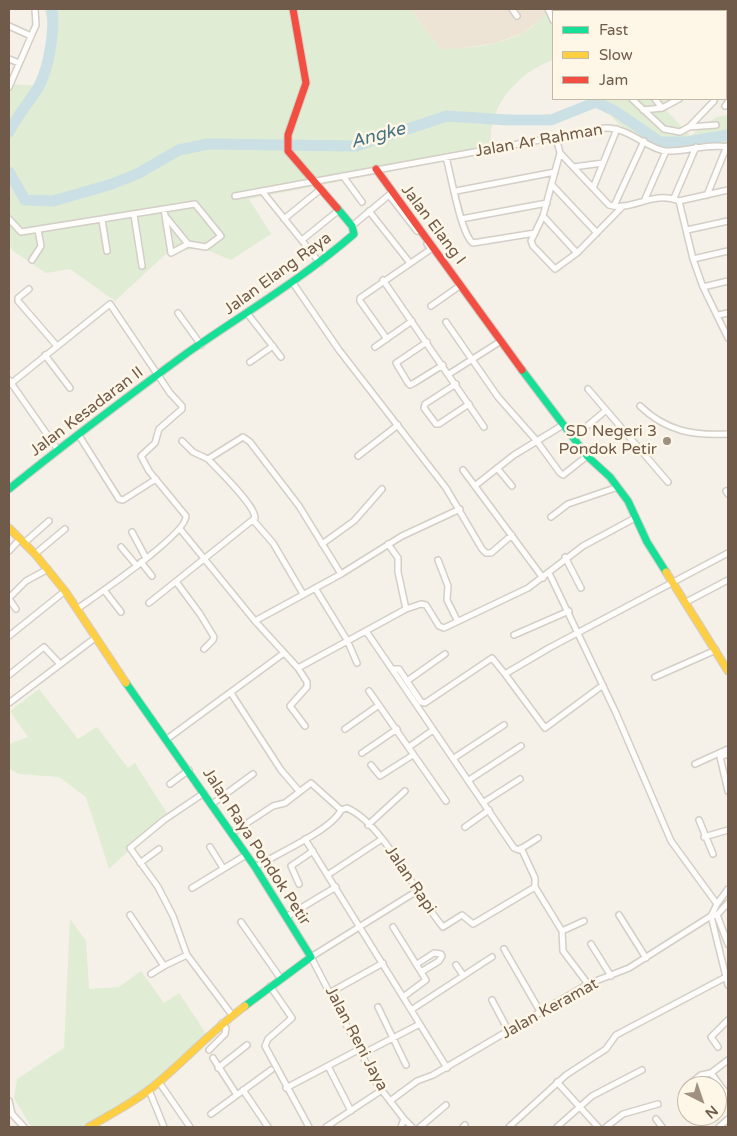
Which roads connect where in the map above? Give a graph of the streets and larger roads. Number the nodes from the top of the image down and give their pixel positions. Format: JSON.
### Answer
{"nodes":[{"id":1,"x":35,"y":9,"type":"edge"},
{"id":2,"x":293,"y":9,"type":"edge"},
{"id":3,"x":512,"y":9,"type":"edge"},
{"id":4,"x":517,"y":16,"type":"dead end"},
{"id":5,"x":9,"y":26,"type":"edge"},
{"id":6,"x":31,"y":36,"type":"junction"},
{"id":7,"x":9,"y":59,"type":"edge"},
{"id":8,"x":19,"y":63,"type":"junction"},
{"id":9,"x":9,"y":87,"type":"edge"},
{"id":10,"x":633,"y":100,"type":"edge"},
{"id":11,"x":656,"y":100,"type":"edge"},
{"id":12,"x":677,"y":100,"type":"edge"},
{"id":13,"x":714,"y":101,"type":"dead end"},
{"id":14,"x":662,"y":108,"type":"junction"},
{"id":15,"x":643,"y":110,"type":"junction"},
{"id":16,"x":716,"y":125,"type":"dead end"},
{"id":17,"x":689,"y":127,"type":"junction"},
{"id":18,"x":617,"y":129,"type":"junction"},
{"id":19,"x":556,"y":137,"type":"junction"},
{"id":20,"x":644,"y":141,"type":"junction"},
{"id":21,"x":728,"y":146,"type":"edge"},
{"id":22,"x":696,"y":147,"type":"junction"},
{"id":23,"x":666,"y":151,"type":"junction"},
{"id":24,"x":560,"y":153,"type":"junction"},
{"id":25,"x":446,"y":157,"type":"junction"},
{"id":26,"x":603,"y":163,"type":"junction"},
{"id":27,"x":573,"y":167,"type":"junction"},
{"id":28,"x":376,"y":169,"type":"junction"},
{"id":29,"x":555,"y":172,"type":"junction"},
{"id":30,"x":343,"y":176,"type":"junction"},
{"id":31,"x":314,"y":181,"type":"junction"},
{"id":32,"x":552,"y":186,"type":"junction"},
{"id":33,"x":593,"y":188,"type":"junction"},
{"id":34,"x":320,"y":189,"type":"junction"},
{"id":35,"x":728,"y":190,"type":"edge"},
{"id":36,"x":262,"y":191,"type":"junction"},
{"id":37,"x":456,"y":192,"type":"junction"},
{"id":38,"x":708,"y":195,"type":"junction"},
{"id":39,"x":235,"y":196,"type":"dead end"},
{"id":40,"x":644,"y":200,"type":"junction"},
{"id":41,"x":676,"y":200,"type":"junction"},
{"id":42,"x":362,"y":202,"type":"dead end"},
{"id":43,"x":547,"y":203,"type":"junction"},
{"id":44,"x":624,"y":205,"type":"junction"},
{"id":45,"x":614,"y":206,"type":"junction"},
{"id":46,"x":164,"y":209,"type":"junction"},
{"id":47,"x":339,"y":210,"type":"junction"},
{"id":48,"x":369,"y":211,"type":"junction"},
{"id":49,"x":134,"y":215,"type":"junction"},
{"id":50,"x":543,"y":216,"type":"junction"},
{"id":51,"x":166,"y":217,"type":"junction"},
{"id":52,"x":9,"y":219,"type":"edge"},
{"id":53,"x":284,"y":219,"type":"junction"},
{"id":54,"x":461,"y":219,"type":"junction"},
{"id":55,"x":102,"y":220,"type":"junction"},
{"id":56,"x":728,"y":221,"type":"edge"},
{"id":57,"x":352,"y":226,"type":"junction"},
{"id":58,"x":38,"y":230,"type":"junction"},
{"id":59,"x":687,"y":230,"type":"junction"},
{"id":60,"x":535,"y":233,"type":"junction"},
{"id":61,"x":598,"y":233,"type":"junction"},
{"id":62,"x":302,"y":240,"type":"junction"},
{"id":63,"x":188,"y":244,"type":"junction"},
{"id":64,"x":107,"y":251,"type":"dead end"},
{"id":65,"x":728,"y":251,"type":"edge"},
{"id":66,"x":577,"y":253,"type":"junction"},
{"id":67,"x":692,"y":259,"type":"junction"},
{"id":68,"x":32,"y":260,"type":"dead end"},
{"id":69,"x":320,"y":263,"type":"junction"},
{"id":70,"x":410,"y":263,"type":"junction"},
{"id":71,"x":142,"y":266,"type":"dead end"},
{"id":72,"x":384,"y":280,"type":"junction"},
{"id":73,"x":728,"y":281,"type":"edge"},
{"id":74,"x":293,"y":283,"type":"junction"},
{"id":75,"x":461,"y":285,"type":"junction"},
{"id":76,"x":702,"y":287,"type":"junction"},
{"id":77,"x":30,"y":289,"type":"dead end"},
{"id":78,"x":431,"y":306,"type":"dead end"},
{"id":79,"x":728,"y":312,"type":"edge"},
{"id":80,"x":178,"y":313,"type":"dead end"},
{"id":81,"x":247,"y":313,"type":"junction"},
{"id":82,"x":718,"y":315,"type":"junction"},
{"id":83,"x":412,"y":321,"type":"junction"},
{"id":84,"x":446,"y":322,"type":"dead end"},
{"id":85,"x":728,"y":338,"type":"edge"},
{"id":86,"x":387,"y":339,"type":"junction"},
{"id":87,"x":501,"y":341,"type":"junction"},
{"id":88,"x":427,"y":342,"type":"junction"},
{"id":89,"x":201,"y":345,"type":"junction"},
{"id":90,"x":56,"y":346,"type":"junction"},
{"id":91,"x":272,"y":346,"type":"junction"},
{"id":92,"x":375,"y":347,"type":"dead end"},
{"id":93,"x":45,"y":355,"type":"junction"},
{"id":94,"x":281,"y":356,"type":"dead end"},
{"id":95,"x":472,"y":359,"type":"junction"},
{"id":96,"x":250,"y":362,"type":"dead end"},
{"id":97,"x":443,"y":365,"type":"junction"},
{"id":98,"x":449,"y":374,"type":"junction"},
{"id":99,"x":158,"y":376,"type":"junction"},
{"id":100,"x":9,"y":383,"type":"edge"},
{"id":101,"x":456,"y":384,"type":"junction"},
{"id":102,"x":70,"y":388,"type":"dead end"},
{"id":103,"x":588,"y":389,"type":"dead end"},
{"id":104,"x":469,"y":404,"type":"junction"},
{"id":105,"x":640,"y":406,"type":"dead end"},
{"id":106,"x":605,"y":411,"type":"junction"},
{"id":107,"x":398,"y":425,"type":"junction"},
{"id":108,"x":563,"y":425,"type":"junction"},
{"id":109,"x":484,"y":426,"type":"dead end"},
{"id":110,"x":78,"y":434,"type":"junction"},
{"id":111,"x":728,"y":434,"type":"edge"},
{"id":112,"x":573,"y":438,"type":"junction"},
{"id":113,"x":536,"y":440,"type":"junction"},
{"id":114,"x":182,"y":441,"type":"dead end"},
{"id":115,"x":58,"y":450,"type":"junction"},
{"id":116,"x":358,"y":456,"type":"dead end"},
{"id":117,"x":587,"y":456,"type":"junction"},
{"id":118,"x":208,"y":459,"type":"junction"},
{"id":119,"x":497,"y":468,"type":"junction"},
{"id":120,"x":463,"y":470,"type":"dead end"},
{"id":121,"x":156,"y":479,"type":"junction"},
{"id":122,"x":668,"y":482,"type":"dead end"},
{"id":123,"x":476,"y":485,"type":"junction"},
{"id":124,"x":512,"y":486,"type":"dead end"},
{"id":125,"x":618,"y":487,"type":"junction"},
{"id":126,"x":9,"y":489,"type":"edge"},
{"id":127,"x":382,"y":489,"type":"dead end"},
{"id":128,"x":460,"y":509,"type":"junction"},
{"id":129,"x":551,"y":517,"type":"dead end"},
{"id":130,"x":635,"y":518,"type":"junction"},
{"id":131,"x":253,"y":520,"type":"junction"},
{"id":132,"x":49,"y":521,"type":"dead end"},
{"id":133,"x":9,"y":528,"type":"edge"},
{"id":134,"x":65,"y":529,"type":"dead end"},
{"id":135,"x":180,"y":529,"type":"junction"},
{"id":136,"x":132,"y":532,"type":"dead end"},
{"id":137,"x":512,"y":535,"type":"junction"},
{"id":138,"x":22,"y":541,"type":"junction"},
{"id":139,"x":322,"y":544,"type":"junction"},
{"id":140,"x":388,"y":544,"type":"junction"},
{"id":141,"x":122,"y":547,"type":"dead end"},
{"id":142,"x":9,"y":551,"type":"edge"},
{"id":143,"x":728,"y":553,"type":"edge"},
{"id":144,"x":35,"y":554,"type":"junction"},
{"id":145,"x":566,"y":557,"type":"junction"},
{"id":146,"x":146,"y":558,"type":"junction"},
{"id":147,"x":205,"y":559,"type":"junction"},
{"id":148,"x":438,"y":560,"type":"dead end"},
{"id":149,"x":139,"y":564,"type":"junction"},
{"id":150,"x":48,"y":569,"type":"junction"},
{"id":151,"x":549,"y":573,"type":"junction"},
{"id":152,"x":341,"y":574,"type":"junction"},
{"id":153,"x":152,"y":576,"type":"dead end"},
{"id":154,"x":543,"y":578,"type":"junction"},
{"id":155,"x":728,"y":580,"type":"edge"},
{"id":156,"x":673,"y":581,"type":"junction"},
{"id":157,"x":177,"y":583,"type":"junction"},
{"id":158,"x":315,"y":588,"type":"junction"},
{"id":159,"x":581,"y":588,"type":"dead end"},
{"id":160,"x":104,"y":590,"type":"junction"},
{"id":161,"x":66,"y":591,"type":"junction"},
{"id":162,"x":303,"y":594,"type":"junction"},
{"id":163,"x":9,"y":599,"type":"edge"},
{"id":164,"x":687,"y":602,"type":"junction"},
{"id":165,"x":149,"y":603,"type":"dead end"},
{"id":166,"x":16,"y":609,"type":"dead end"},
{"id":167,"x":77,"y":609,"type":"junction"},
{"id":168,"x":406,"y":609,"type":"junction"},
{"id":169,"x":569,"y":611,"type":"junction"},
{"id":170,"x":121,"y":612,"type":"dead end"},
{"id":171,"x":457,"y":620,"type":"junction"},
{"id":172,"x":255,"y":621,"type":"junction"},
{"id":173,"x":366,"y":631,"type":"junction"},
{"id":174,"x":579,"y":632,"type":"junction"},
{"id":175,"x":514,"y":635,"type":"dead end"},
{"id":176,"x":9,"y":636,"type":"edge"},
{"id":177,"x":95,"y":638,"type":"junction"},
{"id":178,"x":347,"y":640,"type":"junction"},
{"id":179,"x":204,"y":649,"type":"dead end"},
{"id":180,"x":716,"y":650,"type":"junction"},
{"id":181,"x":284,"y":653,"type":"junction"},
{"id":182,"x":445,"y":654,"type":"dead end"},
{"id":183,"x":357,"y":663,"type":"dead end"},
{"id":184,"x":60,"y":664,"type":"junction"},
{"id":185,"x":298,"y":668,"type":"junction"},
{"id":186,"x":392,"y":669,"type":"junction"},
{"id":187,"x":728,"y":671,"type":"edge"},
{"id":188,"x":506,"y":674,"type":"junction"},
{"id":189,"x":9,"y":675,"type":"edge"},
{"id":190,"x":655,"y":678,"type":"dead end"},
{"id":191,"x":407,"y":681,"type":"junction"},
{"id":192,"x":603,"y":685,"type":"junction"},
{"id":193,"x":369,"y":691,"type":"dead end"},
{"id":194,"x":231,"y":693,"type":"junction"},
{"id":195,"x":9,"y":703,"type":"edge"},
{"id":196,"x":379,"y":705,"type":"junction"},
{"id":197,"x":504,"y":725,"type":"dead end"},
{"id":198,"x":305,"y":726,"type":"dead end"},
{"id":199,"x":345,"y":729,"type":"dead end"},
{"id":200,"x":397,"y":729,"type":"junction"},
{"id":201,"x":433,"y":730,"type":"junction"},
{"id":202,"x":167,"y":739,"type":"junction"},
{"id":203,"x":521,"y":746,"type":"dead end"},
{"id":204,"x":409,"y":747,"type":"junction"},
{"id":205,"x":728,"y":749,"type":"edge"},
{"id":206,"x":362,"y":753,"type":"dead end"},
{"id":207,"x":413,"y":754,"type":"junction"},
{"id":208,"x":728,"y":754,"type":"edge"},
{"id":209,"x":454,"y":758,"type":"junction"},
{"id":210,"x":695,"y":764,"type":"dead end"},
{"id":211,"x":371,"y":765,"type":"dead end"},
{"id":212,"x":189,"y":770,"type":"junction"},
{"id":213,"x":253,"y":774,"type":"dead end"},
{"id":214,"x":520,"y":779,"type":"dead end"},
{"id":215,"x":469,"y":780,"type":"junction"},
{"id":216,"x":170,"y":784,"type":"dead end"},
{"id":217,"x":299,"y":791,"type":"junction"},
{"id":218,"x":405,"y":791,"type":"dead end"},
{"id":219,"x":728,"y":791,"type":"edge"},
{"id":220,"x":204,"y":793,"type":"junction"},
{"id":221,"x":446,"y":801,"type":"dead end"},
{"id":222,"x":484,"y":802,"type":"junction"},
{"id":223,"x":212,"y":804,"type":"junction"},
{"id":224,"x":341,"y":810,"type":"junction"},
{"id":225,"x":489,"y":810,"type":"junction"},
{"id":226,"x":699,"y":820,"type":"dead end"},
{"id":227,"x":368,"y":825,"type":"junction"},
{"id":228,"x":465,"y":827,"type":"dead end"},
{"id":229,"x":728,"y":830,"type":"edge"},
{"id":230,"x":232,"y":833,"type":"junction"},
{"id":231,"x":704,"y":836,"type":"junction"},
{"id":232,"x":538,"y":838,"type":"dead end"},
{"id":233,"x":305,"y":839,"type":"junction"},
{"id":234,"x":382,"y":839,"type":"junction"},
{"id":235,"x":210,"y":846,"type":"dead end"},
{"id":236,"x":521,"y":848,"type":"junction"},
{"id":237,"x":159,"y":849,"type":"dead end"},
{"id":238,"x":313,"y":851,"type":"junction"},
{"id":239,"x":713,"y":854,"type":"dead end"},
{"id":240,"x":246,"y":855,"type":"junction"},
{"id":241,"x":140,"y":864,"type":"junction"},
{"id":242,"x":255,"y":867,"type":"junction"},
{"id":243,"x":224,"y":868,"type":"junction"},
{"id":244,"x":329,"y":874,"type":"junction"},
{"id":245,"x":299,"y":884,"type":"dead end"},
{"id":246,"x":336,"y":887,"type":"junction"},
{"id":247,"x":535,"y":887,"type":"junction"},
{"id":248,"x":192,"y":888,"type":"dead end"},
{"id":249,"x":728,"y":889,"type":"edge"},
{"id":250,"x":417,"y":891,"type":"junction"},
{"id":251,"x":728,"y":903,"type":"edge"},
{"id":252,"x":717,"y":904,"type":"junction"},
{"id":253,"x":130,"y":915,"type":"dead end"},
{"id":254,"x":618,"y":915,"type":"dead end"},
{"id":255,"x":714,"y":916,"type":"junction"},
{"id":256,"x":286,"y":917,"type":"junction"},
{"id":257,"x":584,"y":921,"type":"dead end"},
{"id":258,"x":241,"y":922,"type":"dead end"},
{"id":259,"x":361,"y":926,"type":"junction"},
{"id":260,"x":393,"y":927,"type":"dead end"},
{"id":261,"x":562,"y":931,"type":"junction"},
{"id":262,"x":727,"y":936,"type":"edge"},
{"id":263,"x":591,"y":944,"type":"dead end"},
{"id":264,"x":728,"y":944,"type":"edge"},
{"id":265,"x":504,"y":949,"type":"dead end"},
{"id":266,"x":186,"y":955,"type":"junction"},
{"id":267,"x":311,"y":957,"type":"junction"},
{"id":268,"x":492,"y":957,"type":"dead end"},
{"id":269,"x":646,"y":958,"type":"junction"},
{"id":270,"x":382,"y":963,"type":"junction"},
{"id":271,"x":417,"y":964,"type":"junction"},
{"id":272,"x":456,"y":965,"type":"dead end"},
{"id":273,"x":164,"y":966,"type":"junction"},
{"id":274,"x":421,"y":972,"type":"junction"},
{"id":275,"x":151,"y":974,"type":"dead end"},
{"id":276,"x":463,"y":975,"type":"junction"},
{"id":277,"x":611,"y":976,"type":"junction"},
{"id":278,"x":726,"y":977,"type":"junction"},
{"id":279,"x":281,"y":979,"type":"junction"},
{"id":280,"x":588,"y":984,"type":"junction"},
{"id":281,"x":728,"y":985,"type":"edge"},
{"id":282,"x":270,"y":986,"type":"junction"},
{"id":283,"x":331,"y":992,"type":"junction"},
{"id":284,"x":403,"y":997,"type":"junction"},
{"id":285,"x":492,"y":1000,"type":"dead end"},
{"id":286,"x":378,"y":1007,"type":"dead end"},
{"id":287,"x":410,"y":1010,"type":"junction"},
{"id":288,"x":541,"y":1013,"type":"junction"},
{"id":289,"x":232,"y":1015,"type":"junction"},
{"id":290,"x":728,"y":1020,"type":"edge"},
{"id":291,"x":222,"y":1023,"type":"junction"},
{"id":292,"x":418,"y":1025,"type":"junction"},
{"id":293,"x":509,"y":1032,"type":"junction"},
{"id":294,"x":394,"y":1038,"type":"junction"},
{"id":295,"x":247,"y":1045,"type":"dead end"},
{"id":296,"x":718,"y":1047,"type":"dead end"},
{"id":297,"x":209,"y":1050,"type":"dead end"},
{"id":298,"x":361,"y":1051,"type":"junction"},
{"id":299,"x":214,"y":1058,"type":"dead end"},
{"id":300,"x":728,"y":1060,"type":"edge"},
{"id":301,"x":406,"y":1065,"type":"dead end"},
{"id":302,"x":328,"y":1066,"type":"junction"},
{"id":303,"x":218,"y":1068,"type":"junction"},
{"id":304,"x":446,"y":1068,"type":"junction"},
{"id":305,"x":271,"y":1070,"type":"dead end"},
{"id":306,"x":642,"y":1070,"type":"dead end"},
{"id":307,"x":711,"y":1073,"type":"junction"},
{"id":308,"x":701,"y":1076,"type":"edge"},
{"id":309,"x":159,"y":1082,"type":"junction"},
{"id":310,"x":557,"y":1082,"type":"junction"},
{"id":311,"x":286,"y":1088,"type":"junction"},
{"id":312,"x":149,"y":1090,"type":"junction"},
{"id":313,"x":243,"y":1090,"type":"junction"},
{"id":314,"x":382,"y":1090,"type":"junction"},
{"id":315,"x":237,"y":1095,"type":"junction"},
{"id":316,"x":728,"y":1096,"type":"edge"},
{"id":317,"x":9,"y":1101,"type":"edge"},
{"id":318,"x":390,"y":1101,"type":"junction"},
{"id":319,"x":658,"y":1104,"type":"dead end"},
{"id":320,"x":446,"y":1105,"type":"dead end"},
{"id":321,"x":579,"y":1107,"type":"junction"},
{"id":322,"x":351,"y":1111,"type":"junction"},
{"id":323,"x":211,"y":1114,"type":"dead end"},
{"id":324,"x":11,"y":1115,"type":"edge"},
{"id":325,"x":404,"y":1119,"type":"junction"},
{"id":326,"x":656,"y":1119,"type":"dead end"},
{"id":327,"x":728,"y":1119,"type":"edge"},
{"id":328,"x":24,"y":1127,"type":"edge"},
{"id":329,"x":89,"y":1127,"type":"edge"},
{"id":330,"x":164,"y":1127,"type":"edge"},
{"id":331,"x":190,"y":1127,"type":"edge"},
{"id":332,"x":268,"y":1127,"type":"edge"},
{"id":333,"x":309,"y":1127,"type":"edge"},
{"id":334,"x":326,"y":1127,"type":"edge"},
{"id":335,"x":401,"y":1127,"type":"edge"},
{"id":336,"x":412,"y":1127,"type":"edge"},
{"id":337,"x":420,"y":1127,"type":"edge"},
{"id":338,"x":509,"y":1127,"type":"edge"},
{"id":339,"x":557,"y":1127,"type":"edge"},
{"id":340,"x":598,"y":1127,"type":"edge"},
{"id":341,"x":606,"y":1127,"type":"edge"},
{"id":342,"x":662,"y":1127,"type":"edge"},
{"id":343,"x":719,"y":1127,"type":"edge"}],
"edges":[{"from":1,"to":6,"type":"street"},
{"from":2,"to":31,"type":"street","name":"Jalan Elang Raya"},
{"from":3,"to":4,"type":"street"},
{"from":5,"to":6,"type":"street"},
{"from":6,"to":8,"type":"street"},
{"from":7,"to":8,"type":"street"},
{"from":8,"to":9,"type":"street"},
{"from":10,"to":15,"type":"street"},
{"from":11,"to":14,"type":"street"},
{"from":12,"to":14,"type":"street"},
{"from":13,"to":17,"type":"street"},
{"from":14,"to":15,"type":"street"},
{"from":15,"to":17,"type":"street"},
{"from":16,"to":17,"type":"street"},
{"from":18,"to":19,"type":"street","name":"Jalan Ar Rahman"},
{"from":18,"to":20,"type":"street","name":"Jalan Ar Rahman"},
{"from":18,"to":26,"type":"street"},
{"from":19,"to":24,"type":"street"},
{"from":19,"to":25,"type":"street","name":"Jalan Ar Rahman"},
{"from":20,"to":23,"type":"street","name":"Jalan Ar Rahman"},
{"from":20,"to":45,"type":"street"},
{"from":21,"to":22,"type":"street"},
{"from":21,"to":38,"type":"street"},
{"from":22,"to":23,"type":"street"},
{"from":22,"to":41,"type":"street"},
{"from":23,"to":40,"type":"street"},
{"from":24,"to":27,"type":"street"},
{"from":24,"to":29,"type":"street"},
{"from":25,"to":28,"type":"street","name":"Jalan Ar Rahman"},
{"from":25,"to":37,"type":"street"},
{"from":26,"to":27,"type":"street"},
{"from":26,"to":33,"type":"street"},
{"from":27,"to":33,"type":"street"},
{"from":28,"to":30,"type":"street"},
{"from":28,"to":75,"type":"street","name":"Jalan Elang I"},
{"from":29,"to":32,"type":"street"},
{"from":29,"to":37,"type":"street"},
{"from":30,"to":31,"type":"street"},
{"from":30,"to":42,"type":"street"},
{"from":31,"to":34,"type":"street","name":"Jalan Elang Raya"},
{"from":31,"to":36,"type":"street"},
{"from":32,"to":43,"type":"street"},
{"from":32,"to":61,"type":"street"},
{"from":33,"to":45,"type":"street"},
{"from":34,"to":47,"type":"street","name":"Jalan Elang Raya"},
{"from":34,"to":53,"type":"street"},
{"from":35,"to":38,"type":"street"},
{"from":36,"to":39,"type":"street"},
{"from":36,"to":53,"type":"street"},
{"from":37,"to":54,"type":"street"},
{"from":38,"to":41,"type":"street"},
{"from":40,"to":41,"type":"street"},
{"from":40,"to":44,"type":"street"},
{"from":41,"to":59,"type":"street"},
{"from":43,"to":50,"type":"street"},
{"from":43,"to":54,"type":"street"},
{"from":44,"to":45,"type":"street"},
{"from":44,"to":61,"type":"street"},
{"from":46,"to":49,"type":"street"},
{"from":46,"to":51,"type":"street"},
{"from":46,"to":63,"type":"street"},
{"from":47,"to":57,"type":"street","name":"Jalan Elang Raya"},
{"from":47,"to":62,"type":"street"},
{"from":48,"to":57,"type":"street"},
{"from":48,"to":70,"type":"street"},
{"from":48,"to":70,"type":"street"},
{"from":49,"to":55,"type":"street"},
{"from":49,"to":71,"type":"street"},
{"from":50,"to":60,"type":"street"},
{"from":50,"to":66,"type":"street"},
{"from":51,"to":63,"type":"street"},
{"from":51,"to":63,"type":"street"},
{"from":52,"to":58,"type":"street"},
{"from":53,"to":62,"type":"street"},
{"from":54,"to":60,"type":"street"},
{"from":55,"to":58,"type":"street"},
{"from":55,"to":64,"type":"street"},
{"from":56,"to":59,"type":"street"},
{"from":57,"to":69,"type":"street","name":"Jalan Elang Raya"},
{"from":58,"to":68,"type":"street"},
{"from":59,"to":67,"type":"street"},
{"from":60,"to":66,"type":"street"},
{"from":61,"to":66,"type":"street"},
{"from":62,"to":69,"type":"street"},
{"from":65,"to":67,"type":"street"},
{"from":67,"to":76,"type":"street"},
{"from":69,"to":74,"type":"street","name":"Jalan Elang Raya"},
{"from":70,"to":72,"type":"street"},
{"from":72,"to":83,"type":"street"},
{"from":72,"to":86,"type":"street"},
{"from":73,"to":76,"type":"street"},
{"from":74,"to":81,"type":"street","name":"Jalan Elang Raya"},
{"from":74,"to":107,"type":"street"},
{"from":75,"to":78,"type":"street"},
{"from":75,"to":87,"type":"street","name":"Jalan Elang I"},
{"from":76,"to":82,"type":"street"},
{"from":77,"to":90,"type":"street"},
{"from":79,"to":82,"type":"street"},
{"from":80,"to":89,"type":"street"},
{"from":81,"to":89,"type":"street","name":"Jalan Elang Raya"},
{"from":81,"to":91,"type":"street"},
{"from":82,"to":85,"type":"street"},
{"from":83,"to":86,"type":"street"},
{"from":83,"to":88,"type":"street"},
{"from":84,"to":95,"type":"street"},
{"from":86,"to":92,"type":"street"},
{"from":87,"to":95,"type":"street"},
{"from":87,"to":108,"type":"street","name":"Jalan Elang I"},
{"from":88,"to":97,"type":"street"},
{"from":88,"to":97,"type":"street"},
{"from":89,"to":99,"type":"street","name":"Jalan Elang Raya"},
{"from":90,"to":93,"type":"street"},
{"from":90,"to":99,"type":"street"},
{"from":91,"to":94,"type":"street"},
{"from":91,"to":96,"type":"street"},
{"from":93,"to":100,"type":"street"},
{"from":93,"to":102,"type":"street"},
{"from":95,"to":98,"type":"street"},
{"from":95,"to":113,"type":"street"},
{"from":97,"to":98,"type":"street"},
{"from":98,"to":101,"type":"street"},
{"from":99,"to":110,"type":"street","name":"Jalan Kesadaran II"},
{"from":99,"to":121,"type":"street"},
{"from":100,"to":115,"type":"street"},
{"from":101,"to":104,"type":"street"},
{"from":101,"to":104,"type":"street"},
{"from":103,"to":106,"type":"street"},
{"from":104,"to":109,"type":"street"},
{"from":105,"to":111,"type":"street"},
{"from":106,"to":112,"type":"street"},
{"from":106,"to":122,"type":"street"},
{"from":107,"to":116,"type":"street"},
{"from":107,"to":128,"type":"street"},
{"from":108,"to":112,"type":"street","name":"Jalan Elang I"},
{"from":108,"to":113,"type":"street"},
{"from":110,"to":115,"type":"street","name":"Jalan Kesadaran II"},
{"from":110,"to":121,"type":"street"},
{"from":112,"to":117,"type":"street","name":"Jalan Elang I"},
{"from":113,"to":117,"type":"street"},
{"from":113,"to":119,"type":"street"},
{"from":114,"to":118,"type":"street"},
{"from":115,"to":126,"type":"street","name":"Jalan Kesadaran II"},
{"from":117,"to":125,"type":"street","name":"Jalan Elang I"},
{"from":118,"to":131,"type":"street"},
{"from":118,"to":139,"type":"street"},
{"from":119,"to":123,"type":"street"},
{"from":119,"to":124,"type":"street"},
{"from":120,"to":123,"type":"street"},
{"from":121,"to":135,"type":"street"},
{"from":123,"to":137,"type":"street"},
{"from":125,"to":129,"type":"street"},
{"from":125,"to":130,"type":"street","name":"Jalan Elang I"},
{"from":127,"to":139,"type":"street"},
{"from":128,"to":137,"type":"street"},
{"from":128,"to":140,"type":"street"},
{"from":130,"to":145,"type":"street"},
{"from":130,"to":156,"type":"street","name":"Jalan Elang I"},
{"from":131,"to":147,"type":"street"},
{"from":131,"to":162,"type":"street"},
{"from":132,"to":138,"type":"street"},
{"from":133,"to":138,"type":"street","name":"Jalan Raya Pondok Petir"},
{"from":134,"to":144,"type":"street"},
{"from":135,"to":146,"type":"street"},
{"from":135,"to":147,"type":"street"},
{"from":136,"to":146,"type":"street"},
{"from":137,"to":154,"type":"street"},
{"from":138,"to":142,"type":"street"},
{"from":138,"to":144,"type":"street","name":"Jalan Raya Pondok Petir"},
{"from":139,"to":152,"type":"street"},
{"from":140,"to":152,"type":"street"},
{"from":140,"to":168,"type":"street"},
{"from":141,"to":149,"type":"street"},
{"from":143,"to":156,"type":"street"},
{"from":144,"to":150,"type":"street","name":"Jalan Raya Pondok Petir"},
{"from":145,"to":151,"type":"street"},
{"from":145,"to":159,"type":"street"},
{"from":146,"to":149,"type":"street"},
{"from":147,"to":157,"type":"street"},
{"from":147,"to":172,"type":"street"},
{"from":148,"to":171,"type":"street"},
{"from":149,"to":153,"type":"street"},
{"from":149,"to":160,"type":"street"},
{"from":150,"to":161,"type":"street","name":"Jalan Raya Pondok Petir"},
{"from":150,"to":163,"type":"street"},
{"from":151,"to":154,"type":"street"},
{"from":151,"to":169,"type":"street"},
{"from":152,"to":158,"type":"street"},
{"from":154,"to":171,"type":"street"},
{"from":155,"to":164,"type":"street"},
{"from":156,"to":164,"type":"street","name":"Jalan Elang I"},
{"from":156,"to":174,"type":"street"},
{"from":157,"to":165,"type":"street"},
{"from":157,"to":179,"type":"street"},
{"from":158,"to":162,"type":"street"},
{"from":158,"to":178,"type":"street"},
{"from":160,"to":167,"type":"street"},
{"from":160,"to":170,"type":"street"},
{"from":161,"to":167,"type":"street","name":"Jalan Raya Pondok Petir"},
{"from":161,"to":176,"type":"street"},
{"from":162,"to":172,"type":"street"},
{"from":163,"to":166,"type":"street"},
{"from":164,"to":180,"type":"street","name":"Jalan Elang I"},
{"from":167,"to":177,"type":"street","name":"Jalan Raya Pondok Petir"},
{"from":168,"to":171,"type":"street"},
{"from":168,"to":173,"type":"street"},
{"from":169,"to":174,"type":"street"},
{"from":169,"to":175,"type":"street"},
{"from":172,"to":181,"type":"street"},
{"from":173,"to":178,"type":"street"},
{"from":173,"to":186,"type":"street"},
{"from":174,"to":188,"type":"street"},
{"from":174,"to":192,"type":"street"},
{"from":177,"to":184,"type":"street"},
{"from":177,"to":202,"type":"street","name":"Jalan Raya Pondok Petir"},
{"from":178,"to":183,"type":"street"},
{"from":178,"to":185,"type":"street"},
{"from":180,"to":187,"type":"street","name":"Jalan Elang I"},
{"from":180,"to":190,"type":"street"},
{"from":181,"to":185,"type":"street"},
{"from":181,"to":194,"type":"street"},
{"from":182,"to":191,"type":"street"},
{"from":184,"to":189,"type":"street"},
{"from":184,"to":195,"type":"street"},
{"from":185,"to":198,"type":"street"},
{"from":186,"to":191,"type":"street"},
{"from":186,"to":201,"type":"street"},
{"from":188,"to":191,"type":"street"},
{"from":188,"to":192,"type":"street"},
{"from":192,"to":252,"type":"street"},
{"from":193,"to":196,"type":"street"},
{"from":194,"to":202,"type":"street"},
{"from":194,"to":217,"type":"street"},
{"from":196,"to":199,"type":"street"},
{"from":196,"to":200,"type":"street"},
{"from":197,"to":209,"type":"street"},
{"from":200,"to":204,"type":"street"},
{"from":200,"to":206,"type":"street"},
{"from":201,"to":204,"type":"street"},
{"from":201,"to":209,"type":"street"},
{"from":202,"to":212,"type":"street","name":"Jalan Raya Pondok Petir"},
{"from":203,"to":215,"type":"street"},
{"from":204,"to":207,"type":"street"},
{"from":205,"to":210,"type":"street"},
{"from":207,"to":211,"type":"street"},
{"from":207,"to":221,"type":"street"},
{"from":208,"to":219,"type":"street"},
{"from":209,"to":215,"type":"street"},
{"from":212,"to":216,"type":"street"},
{"from":212,"to":220,"type":"street","name":"Jalan Raya Pondok Petir"},
{"from":213,"to":223,"type":"street"},
{"from":214,"to":222,"type":"street"},
{"from":215,"to":222,"type":"street"},
{"from":217,"to":224,"type":"street","name":"Jalan Rapi"},
{"from":217,"to":230,"type":"street"},
{"from":218,"to":227,"type":"street"},
{"from":220,"to":223,"type":"street","name":"Jalan Raya Pondok Petir"},
{"from":220,"to":241,"type":"street"},
{"from":222,"to":225,"type":"street"},
{"from":223,"to":230,"type":"street","name":"Jalan Raya Pondok Petir"},
{"from":224,"to":227,"type":"street","name":"Jalan Rapi"},
{"from":224,"to":233,"type":"street"},
{"from":225,"to":228,"type":"street"},
{"from":225,"to":236,"type":"street"},
{"from":226,"to":231,"type":"street"},
{"from":227,"to":234,"type":"street","name":"Jalan Rapi"},
{"from":229,"to":231,"type":"street"},
{"from":230,"to":240,"type":"street","name":"Jalan Raya Pondok Petir"},
{"from":231,"to":239,"type":"street"},
{"from":232,"to":236,"type":"street"},
{"from":233,"to":238,"type":"street"},
{"from":233,"to":242,"type":"street"},
{"from":234,"to":244,"type":"street"},
{"from":234,"to":250,"type":"street","name":"Jalan Rapi"},
{"from":235,"to":243,"type":"street"},
{"from":236,"to":247,"type":"street"},
{"from":237,"to":241,"type":"street"},
{"from":238,"to":244,"type":"street"},
{"from":238,"to":245,"type":"street"},
{"from":240,"to":242,"type":"street","name":"Jalan Raya Pondok Petir"},
{"from":240,"to":243,"type":"street"},
{"from":241,"to":266,"type":"street"},
{"from":242,"to":256,"type":"street","name":"Jalan Raya Pondok Petir"},
{"from":243,"to":248,"type":"street"},
{"from":244,"to":246,"type":"street"},
{"from":246,"to":256,"type":"street"},
{"from":246,"to":259,"type":"street"},
{"from":247,"to":250,"type":"street","name":"Jalan Rapi"},
{"from":247,"to":261,"type":"street"},
{"from":249,"to":252,"type":"street"},
{"from":250,"to":259,"type":"street"},
{"from":251,"to":255,"type":"street","name":"Jalan Keramat"},
{"from":252,"to":255,"type":"street"},
{"from":253,"to":273,"type":"street"},
{"from":254,"to":269,"type":"street"},
{"from":255,"to":262,"type":"street"},
{"from":255,"to":269,"type":"street","name":"Jalan Keramat"},
{"from":255,"to":278,"type":"street"},
{"from":256,"to":267,"type":"street","name":"Jalan Raya Pondok Petir"},
{"from":257,"to":261,"type":"street"},
{"from":258,"to":279,"type":"street"},
{"from":259,"to":267,"type":"street"},
{"from":259,"to":270,"type":"street"},
{"from":260,"to":271,"type":"street"},
{"from":261,"to":280,"type":"street"},
{"from":262,"to":264,"type":"street"},
{"from":263,"to":277,"type":"street"},
{"from":265,"to":288,"type":"street"},
{"from":266,"to":273,"type":"street"},
{"from":266,"to":289,"type":"street"},
{"from":267,"to":279,"type":"street"},
{"from":267,"to":283,"type":"street","name":"Jalan Reni Jaya"},
{"from":268,"to":276,"type":"street"},
{"from":269,"to":277,"type":"street","name":"Jalan Keramat"},
{"from":270,"to":283,"type":"street"},
{"from":270,"to":284,"type":"street"},
{"from":271,"to":274,"type":"street"},
{"from":271,"to":274,"type":"street"},
{"from":272,"to":276,"type":"street"},
{"from":273,"to":275,"type":"street"},
{"from":274,"to":284,"type":"street"},
{"from":276,"to":287,"type":"street"},
{"from":277,"to":280,"type":"street","name":"Jalan Keramat"},
{"from":278,"to":281,"type":"street"},
{"from":278,"to":310,"type":"street"},
{"from":279,"to":282,"type":"street"},
{"from":280,"to":288,"type":"street","name":"Jalan Keramat"},
{"from":282,"to":289,"type":"street"},
{"from":282,"to":311,"type":"street"},
{"from":283,"to":298,"type":"street","name":"Jalan Reni Jaya"},
{"from":284,"to":287,"type":"street"},
{"from":285,"to":293,"type":"street"},
{"from":286,"to":294,"type":"street"},
{"from":287,"to":292,"type":"street"},
{"from":288,"to":293,"type":"street","name":"Jalan Keramat"},
{"from":289,"to":291,"type":"street"},
{"from":290,"to":296,"type":"street"},
{"from":291,"to":297,"type":"street"},
{"from":291,"to":309,"type":"street"},
{"from":292,"to":294,"type":"street"},
{"from":292,"to":304,"type":"street"},
{"from":293,"to":304,"type":"street","name":"Jalan Keramat"},
{"from":294,"to":298,"type":"street"},
{"from":294,"to":301,"type":"street"},
{"from":295,"to":303,"type":"street"},
{"from":298,"to":302,"type":"street"},
{"from":298,"to":314,"type":"street","name":"Jalan Reni Jaya"},
{"from":299,"to":303,"type":"street"},
{"from":300,"to":307,"type":"street"},
{"from":302,"to":311,"type":"street"},
{"from":302,"to":322,"type":"street"},
{"from":303,"to":315,"type":"street"},
{"from":304,"to":318,"type":"street","name":"Jalan Keramat"},
{"from":305,"to":313,"type":"street"},
{"from":306,"to":321,"type":"street"},
{"from":307,"to":308,"type":"street"},
{"from":307,"to":316,"type":"street"},
{"from":309,"to":312,"type":"street"},
{"from":309,"to":331,"type":"street"},
{"from":310,"to":321,"type":"street"},
{"from":310,"to":338,"type":"street"},
{"from":311,"to":333,"type":"street"},
{"from":312,"to":329,"type":"street"},
{"from":312,"to":330,"type":"street"},
{"from":313,"to":315,"type":"street"},
{"from":313,"to":332,"type":"street"},
{"from":314,"to":318,"type":"street","name":"Jalan Reni Jaya"},
{"from":314,"to":322,"type":"street"},
{"from":315,"to":323,"type":"street"},
{"from":317,"to":324,"type":"street"},
{"from":318,"to":325,"type":"street","name":"Jalan Reni Jaya"},
{"from":319,"to":341,"type":"street"},
{"from":320,"to":337,"type":"street"},
{"from":321,"to":339,"type":"street"},
{"from":321,"to":340,"type":"street"},
{"from":322,"to":334,"type":"street"},
{"from":324,"to":328,"type":"street"},
{"from":325,"to":335,"type":"street"},
{"from":325,"to":336,"type":"street","name":"Jalan Reni Jaya"},
{"from":326,"to":342,"type":"street"},
{"from":327,"to":343,"type":"street"}]}
